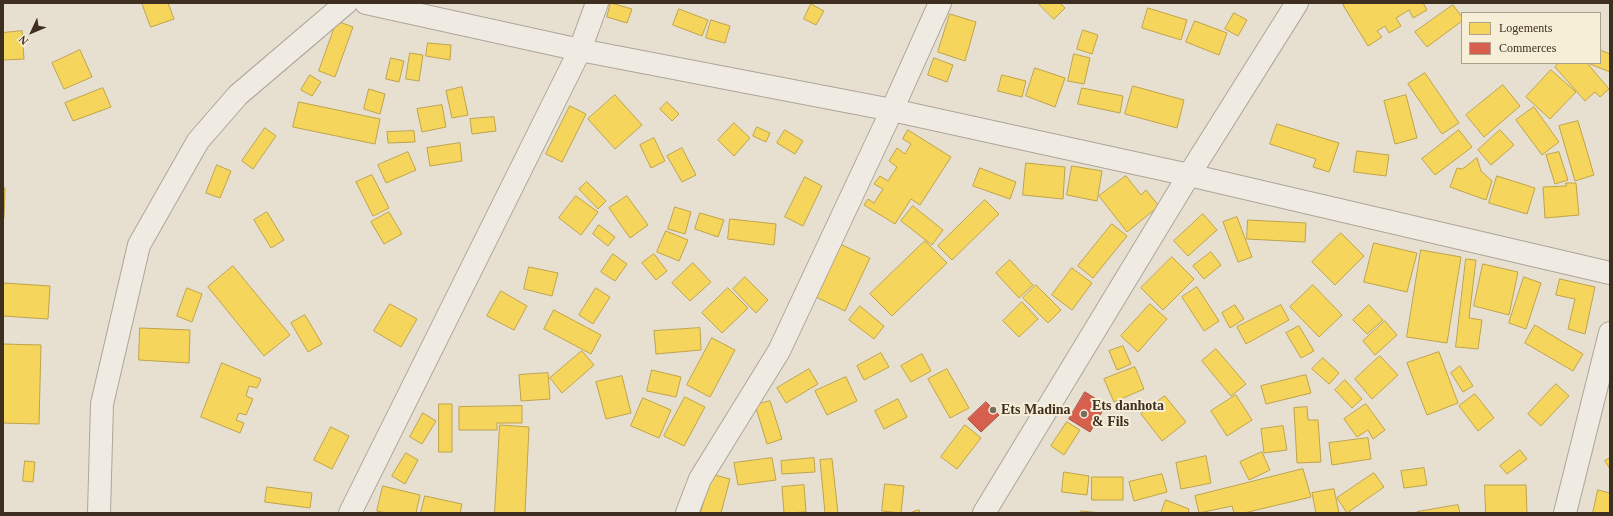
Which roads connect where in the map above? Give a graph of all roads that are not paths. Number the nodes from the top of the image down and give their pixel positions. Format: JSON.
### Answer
{"nodes":[{"id":1,"x":346,"y":3,"type":"edge"},
{"id":2,"x":366,"y":3,"type":"edge"},
{"id":3,"x":597,"y":3,"type":"edge"},
{"id":4,"x":940,"y":3,"type":"edge"},
{"id":5,"x":1297,"y":3,"type":"edge"},
{"id":6,"x":580,"y":50,"type":"junction"},
{"id":7,"x":892,"y":110,"type":"junction"},
{"id":8,"x":1189,"y":175,"type":"junction"},
{"id":9,"x":1610,"y":273,"type":"edge"},
{"id":10,"x":1610,"y":333,"type":"edge"},
{"id":11,"x":98,"y":513,"type":"edge"},
{"id":12,"x":350,"y":513,"type":"edge"},
{"id":13,"x":687,"y":513,"type":"edge"},
{"id":14,"x":984,"y":513,"type":"edge"},
{"id":15,"x":1564,"y":513,"type":"edge"}],
"edges":[{"from":1,"to":11,"type":"street"},
{"from":2,"to":6,"type":"street"},
{"from":3,"to":6,"type":"street"},
{"from":4,"to":7,"type":"street"},
{"from":5,"to":8,"type":"street"},
{"from":6,"to":7,"type":"street"},
{"from":6,"to":12,"type":"street"},
{"from":7,"to":8,"type":"street"},
{"from":7,"to":13,"type":"street"},
{"from":8,"to":9,"type":"street"},
{"from":8,"to":14,"type":"street"},
{"from":10,"to":15,"type":"street"}]}
